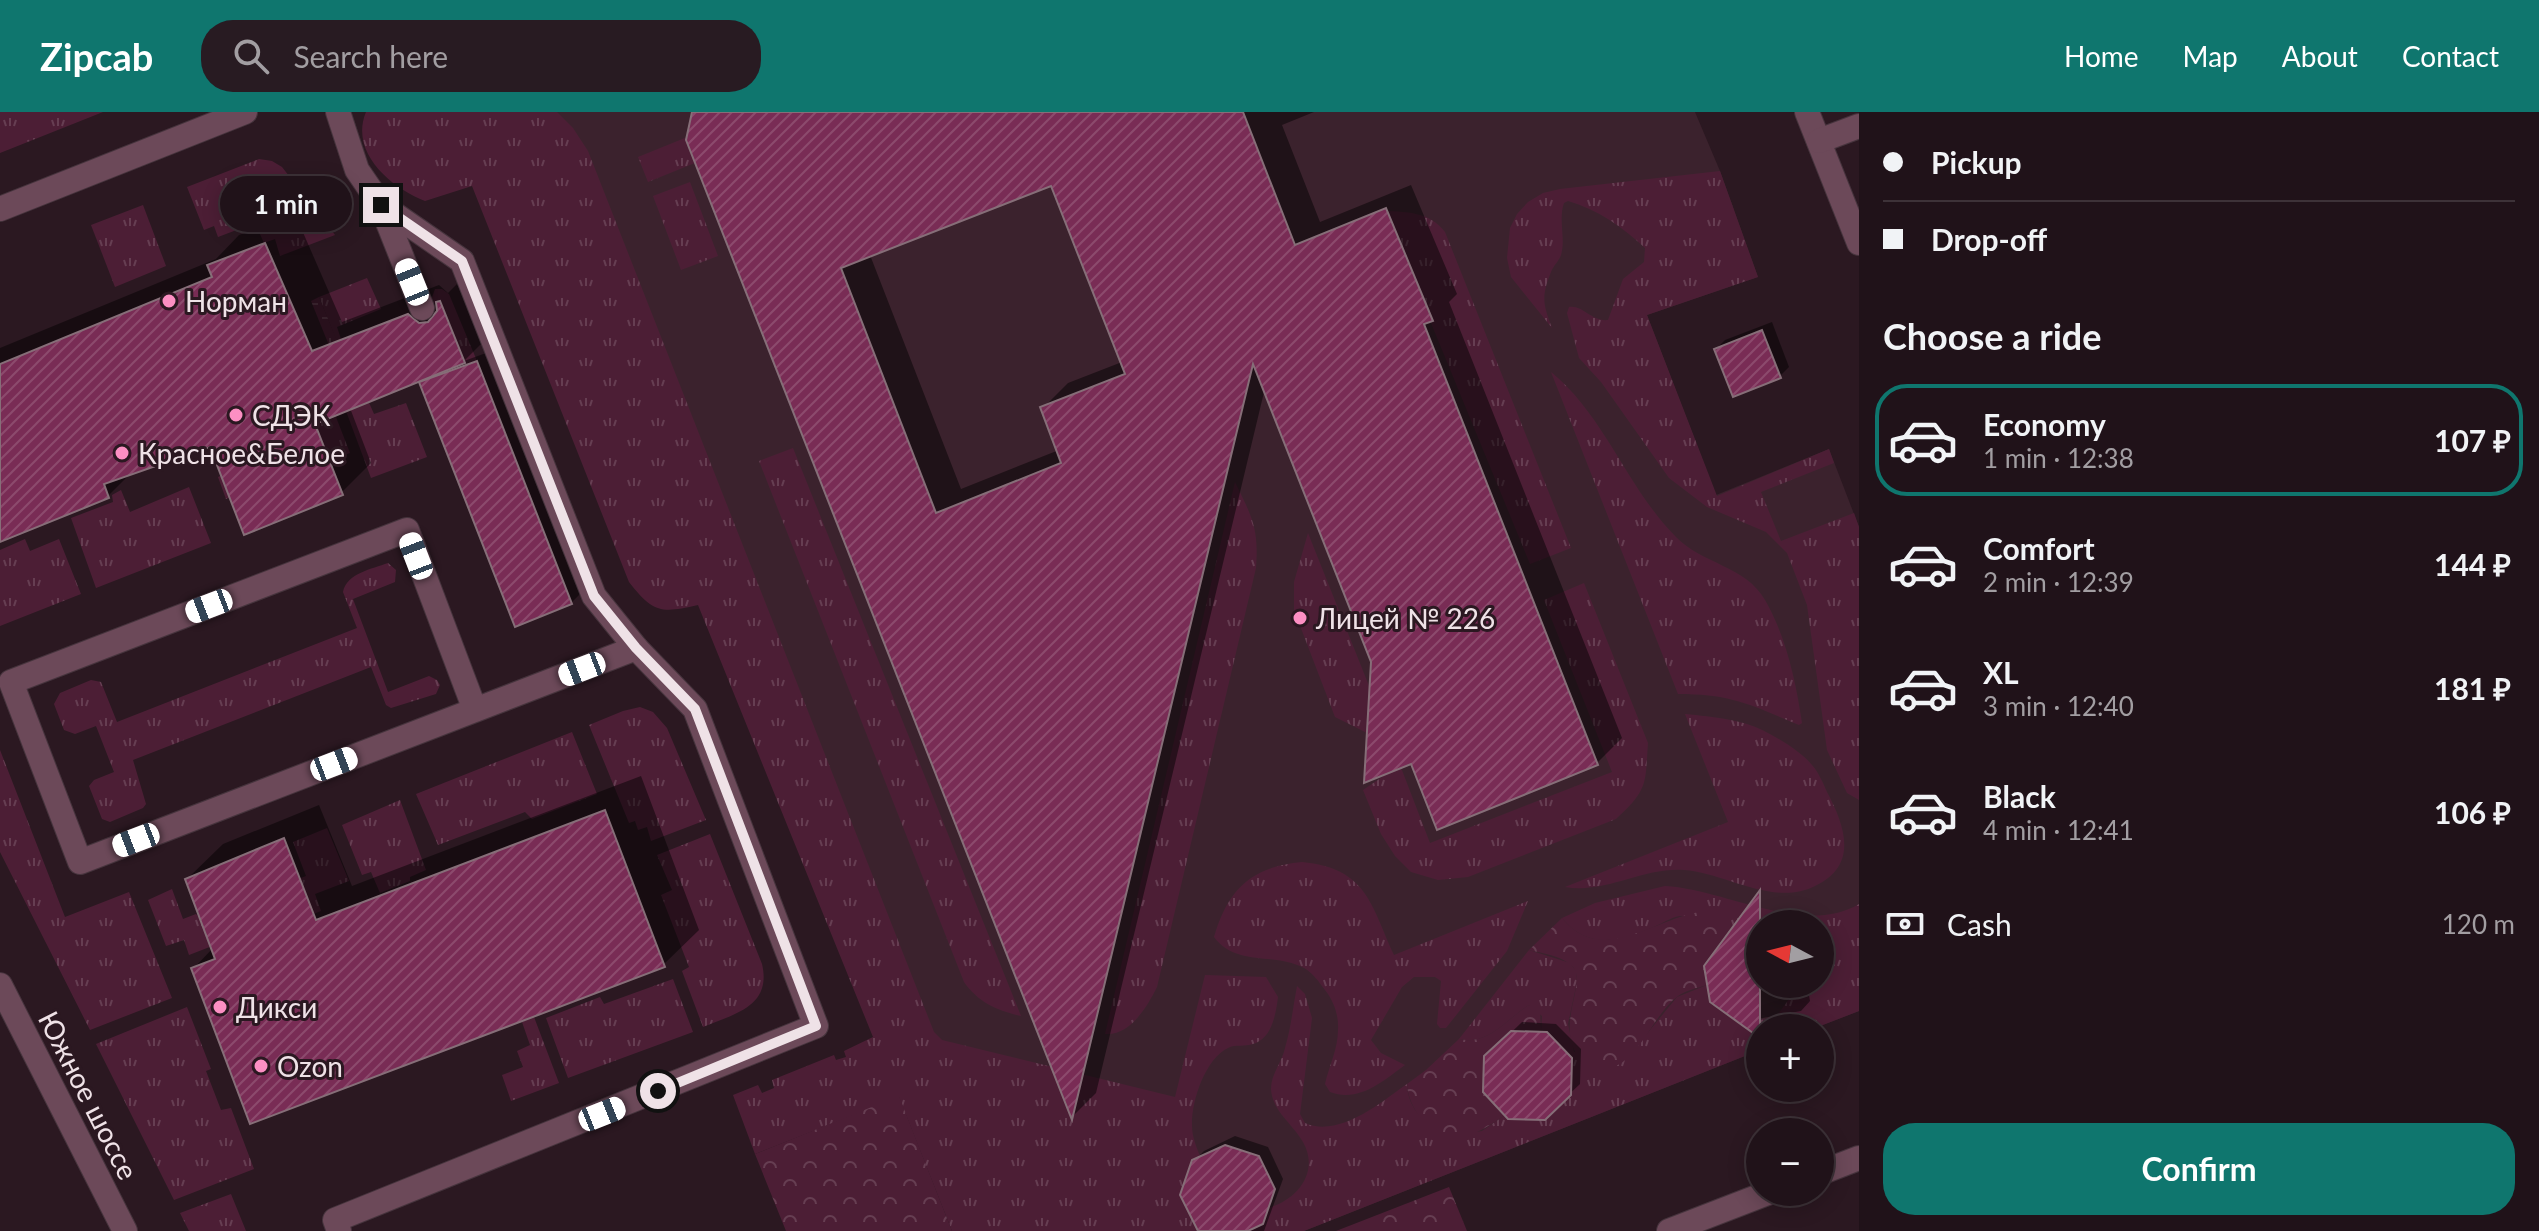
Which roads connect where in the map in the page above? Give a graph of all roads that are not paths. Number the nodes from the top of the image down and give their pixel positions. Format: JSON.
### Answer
{"nodes":[{"id":1,"x":245,"y":112,"type":"edge"},
{"id":2,"x":338,"y":112,"type":"edge"},
{"id":3,"x":1807,"y":112,"type":"edge"},
{"id":4,"x":1859,"y":126,"type":"edge"},
{"id":5,"x":1819,"y":141,"type":"junction"},
{"id":6,"x":381,"y":205,"type":"junction"},
{"id":7,"x":0,"y":209,"type":"edge"},
{"id":8,"x":1859,"y":243,"type":"edge"},
{"id":9,"x":422,"y":308,"type":"dead end"},
{"id":10,"x":636,"y":648,"type":"junction"},
{"id":11,"x":475,"y":710,"type":"junction"},
{"id":12,"x":0,"y":985,"type":"edge"},
{"id":13,"x":1859,"y":1158,"type":"edge"},
{"id":14,"x":1834,"y":1168,"type":"edge"},
{"id":15,"x":1746,"y":1201,"type":"edge"},
{"id":16,"x":125,"y":1231,"type":"edge"},
{"id":17,"x":339,"y":1231,"type":"edge"},
{"id":18,"x":1669,"y":1231,"type":"edge"}],
"edges":[{"from":1,"to":7,"type":"street"},
{"from":2,"to":6,"type":"street"},
{"from":3,"to":5,"type":"street"},
{"from":4,"to":5,"type":"street"},
{"from":5,"to":8,"type":"street"},
{"from":6,"to":9,"type":"street"},
{"from":6,"to":10,"type":"street"},
{"from":10,"to":11,"type":"street"},
{"from":10,"to":17,"type":"street"},
{"from":11,"to":11,"type":"street"},
{"from":12,"to":16,"type":"street","name":"Южное шоссе"},
{"from":13,"to":14,"type":"street"},
{"from":15,"to":18,"type":"street"}]}
